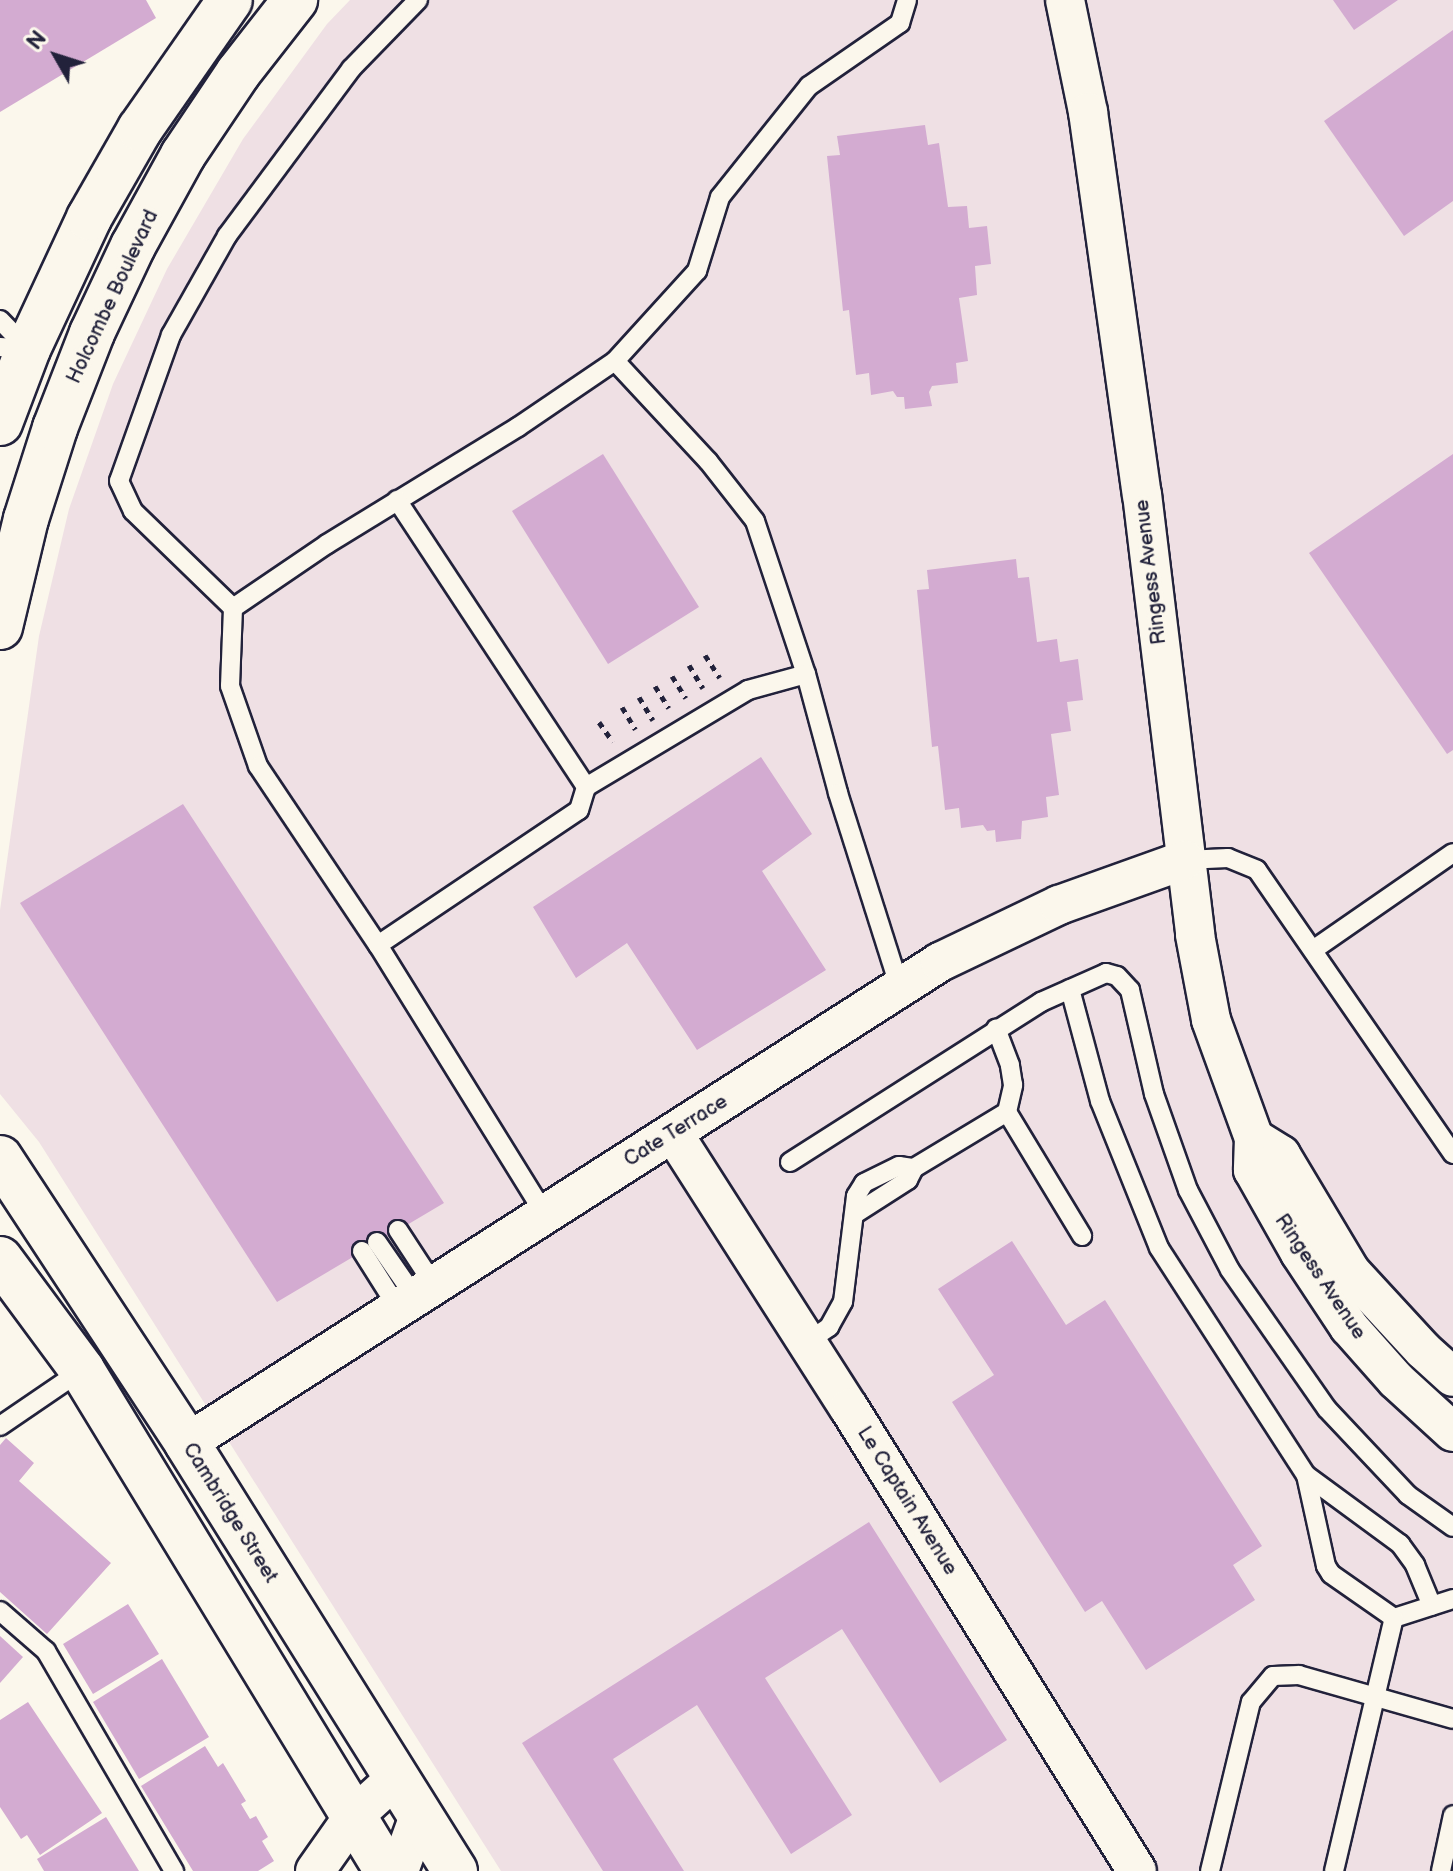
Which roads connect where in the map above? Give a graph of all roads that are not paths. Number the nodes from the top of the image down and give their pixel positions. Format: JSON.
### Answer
{"nodes":[{"id":1,"x":230,"y":0,"type":"edge"},
{"id":2,"x":295,"y":0,"type":"edge"},
{"id":3,"x":418,"y":0,"type":"edge"},
{"id":4,"x":907,"y":0,"type":"edge"},
{"id":5,"x":1065,"y":0,"type":"edge"},
{"id":6,"x":9,"y":339,"type":"edge"},
{"id":7,"x":615,"y":361,"type":"junction"},
{"id":8,"x":78,"y":370,"type":"junction"},
{"id":9,"x":0,"y":423,"type":"edge"},
{"id":10,"x":397,"y":500,"type":"junction"},
{"id":11,"x":6,"y":575,"type":"edge"},
{"id":12,"x":233,"y":608,"type":"junction"},
{"id":13,"x":0,"y":627,"type":"edge"},
{"id":14,"x":806,"y":674,"type":"junction"},
{"id":15,"x":586,"y":787,"type":"junction"},
{"id":16,"x":1453,"y":853,"type":"edge"},
{"id":17,"x":1185,"y":860,"type":"junction"},
{"id":18,"x":378,"y":945,"type":"junction"},
{"id":19,"x":1313,"y":950,"type":"junction"},
{"id":20,"x":900,"y":988,"type":"junction"},
{"id":21,"x":1070,"y":989,"type":"junction"},
{"id":22,"x":996,"y":1029,"type":"junction"},
{"id":23,"x":1007,"y":1112,"type":"junction"},
{"id":24,"x":673,"y":1133,"type":"junction"},
{"id":25,"x":1254,"y":1138,"type":"junction"},
{"id":26,"x":1453,"y":1154,"type":"edge"},
{"id":27,"x":0,"y":1158,"type":"edge"},
{"id":28,"x":790,"y":1162,"type":"dead end"},
{"id":29,"x":545,"y":1214,"type":"junction"},
{"id":30,"x":398,"y":1230,"type":"dead end"},
{"id":31,"x":1082,"y":1236,"type":"dead end"},
{"id":32,"x":370,"y":1247,"type":"dead end"},
{"id":33,"x":0,"y":1259,"type":"edge"},
{"id":34,"x":416,"y":1297,"type":"junction"},
{"id":35,"x":807,"y":1342,"type":"junction"},
{"id":36,"x":82,"y":1370,"type":"junction"},
{"id":37,"x":1453,"y":1377,"type":"edge"},
{"id":38,"x":0,"y":1426,"type":"edge"},
{"id":39,"x":1453,"y":1432,"type":"edge"},
{"id":40,"x":187,"y":1443,"type":"junction"},
{"id":41,"x":1306,"y":1475,"type":"junction"},
{"id":42,"x":1453,"y":1527,"type":"edge"},
{"id":43,"x":1453,"y":1599,"type":"edge"},
{"id":44,"x":1432,"y":1606,"type":"junction"},
{"id":45,"x":0,"y":1611,"type":"edge"},
{"id":46,"x":1394,"y":1618,"type":"junction"},
{"id":47,"x":1374,"y":1696,"type":"junction"},
{"id":48,"x":1453,"y":1719,"type":"edge"},
{"id":49,"x":396,"y":1778,"type":"junction"},
{"id":50,"x":1453,"y":1815,"type":"edge"},
{"id":51,"x":419,"y":1816,"type":"junction"},
{"id":52,"x":353,"y":1817,"type":"junction"},
{"id":53,"x":174,"y":1871,"type":"edge"},
{"id":54,"x":315,"y":1871,"type":"edge"},
{"id":55,"x":387,"y":1871,"type":"edge"},
{"id":56,"x":399,"y":1871,"type":"edge"},
{"id":57,"x":455,"y":1871,"type":"edge"},
{"id":58,"x":1137,"y":1871,"type":"edge"},
{"id":59,"x":1210,"y":1871,"type":"edge"},
{"id":60,"x":1334,"y":1871,"type":"edge"},
{"id":61,"x":1441,"y":1871,"type":"edge"}],
"edges":[{"from":1,"to":6,"type":"street"},
{"from":2,"to":8,"type":"street","name":"Holcombe Boulevard"},
{"from":3,"to":12,"type":"lane"},
{"from":4,"to":7,"type":"lane"},
{"from":5,"to":17,"type":"street","name":"Ringess Avenue"},
{"from":6,"to":8,"type":"street"},
{"from":6,"to":9,"type":"street"},
{"from":7,"to":10,"type":"lane"},
{"from":7,"to":14,"type":"lane"},
{"from":8,"to":11,"type":"street","name":"Holcombe Boulevard"},
{"from":10,"to":12,"type":"lane"},
{"from":10,"to":15,"type":"lane"},
{"from":11,"to":13,"type":"street","name":"Holcombe Boulevard"},
{"from":12,"to":18,"type":"lane"},
{"from":14,"to":15,"type":"lane"},
{"from":14,"to":20,"type":"lane"},
{"from":15,"to":18,"type":"lane"},
{"from":16,"to":19,"type":"lane"},
{"from":17,"to":19,"type":"lane"},
{"from":17,"to":20,"type":"street","name":"Cate Terrace"},
{"from":17,"to":25,"type":"street","name":"Ringess Avenue"},
{"from":18,"to":29,"type":"lane"},
{"from":19,"to":26,"type":"lane"},
{"from":20,"to":24,"type":"street","name":"Cate Terrace"},
{"from":21,"to":22,"type":"lane"},
{"from":21,"to":41,"type":"lane"},
{"from":21,"to":42,"type":"lane"},
{"from":22,"to":23,"type":"lane"},
{"from":22,"to":28,"type":"lane"},
{"from":23,"to":31,"type":"lane"},
{"from":23,"to":35,"type":"lane"},
{"from":24,"to":29,"type":"street","name":"Cate Terrace"},
{"from":24,"to":35,"type":"street","name":"Le Captain Avenue"},
{"from":25,"to":37,"type":"street","name":"Ringess Avenue"},
{"from":25,"to":39,"type":"street","name":"Ringess Avenue"},
{"from":27,"to":40,"type":"street","name":"Cambridge Street"},
{"from":29,"to":34,"type":"street","name":"Cate Terrace"},
{"from":30,"to":34,"type":"lane"},
{"from":32,"to":34,"type":"lane"},
{"from":33,"to":36,"type":"street"},
{"from":34,"to":40,"type":"street","name":"Cate Terrace"},
{"from":35,"to":58,"type":"street","name":"Le Captain Avenue"},
{"from":36,"to":38,"type":"lane"},
{"from":36,"to":52,"type":"street"},
{"from":40,"to":49,"type":"street","name":"Cambridge Street"},
{"from":41,"to":44,"type":"lane"},
{"from":41,"to":46,"type":"lane"},
{"from":43,"to":44,"type":"lane"},
{"from":44,"to":46,"type":"lane"},
{"from":45,"to":53,"type":"lane"},
{"from":46,"to":47,"type":"lane"},
{"from":47,"to":48,"type":"lane"},
{"from":47,"to":59,"type":"lane"},
{"from":47,"to":60,"type":"lane"},
{"from":49,"to":51,"type":"street","name":"Cambridge Street"},
{"from":49,"to":52,"type":"street"},
{"from":50,"to":61,"type":"lane"},
{"from":51,"to":56,"type":"street"},
{"from":51,"to":57,"type":"street","name":"Cambridge Street"},
{"from":52,"to":54,"type":"street"},
{"from":52,"to":55,"type":"street"}]}
